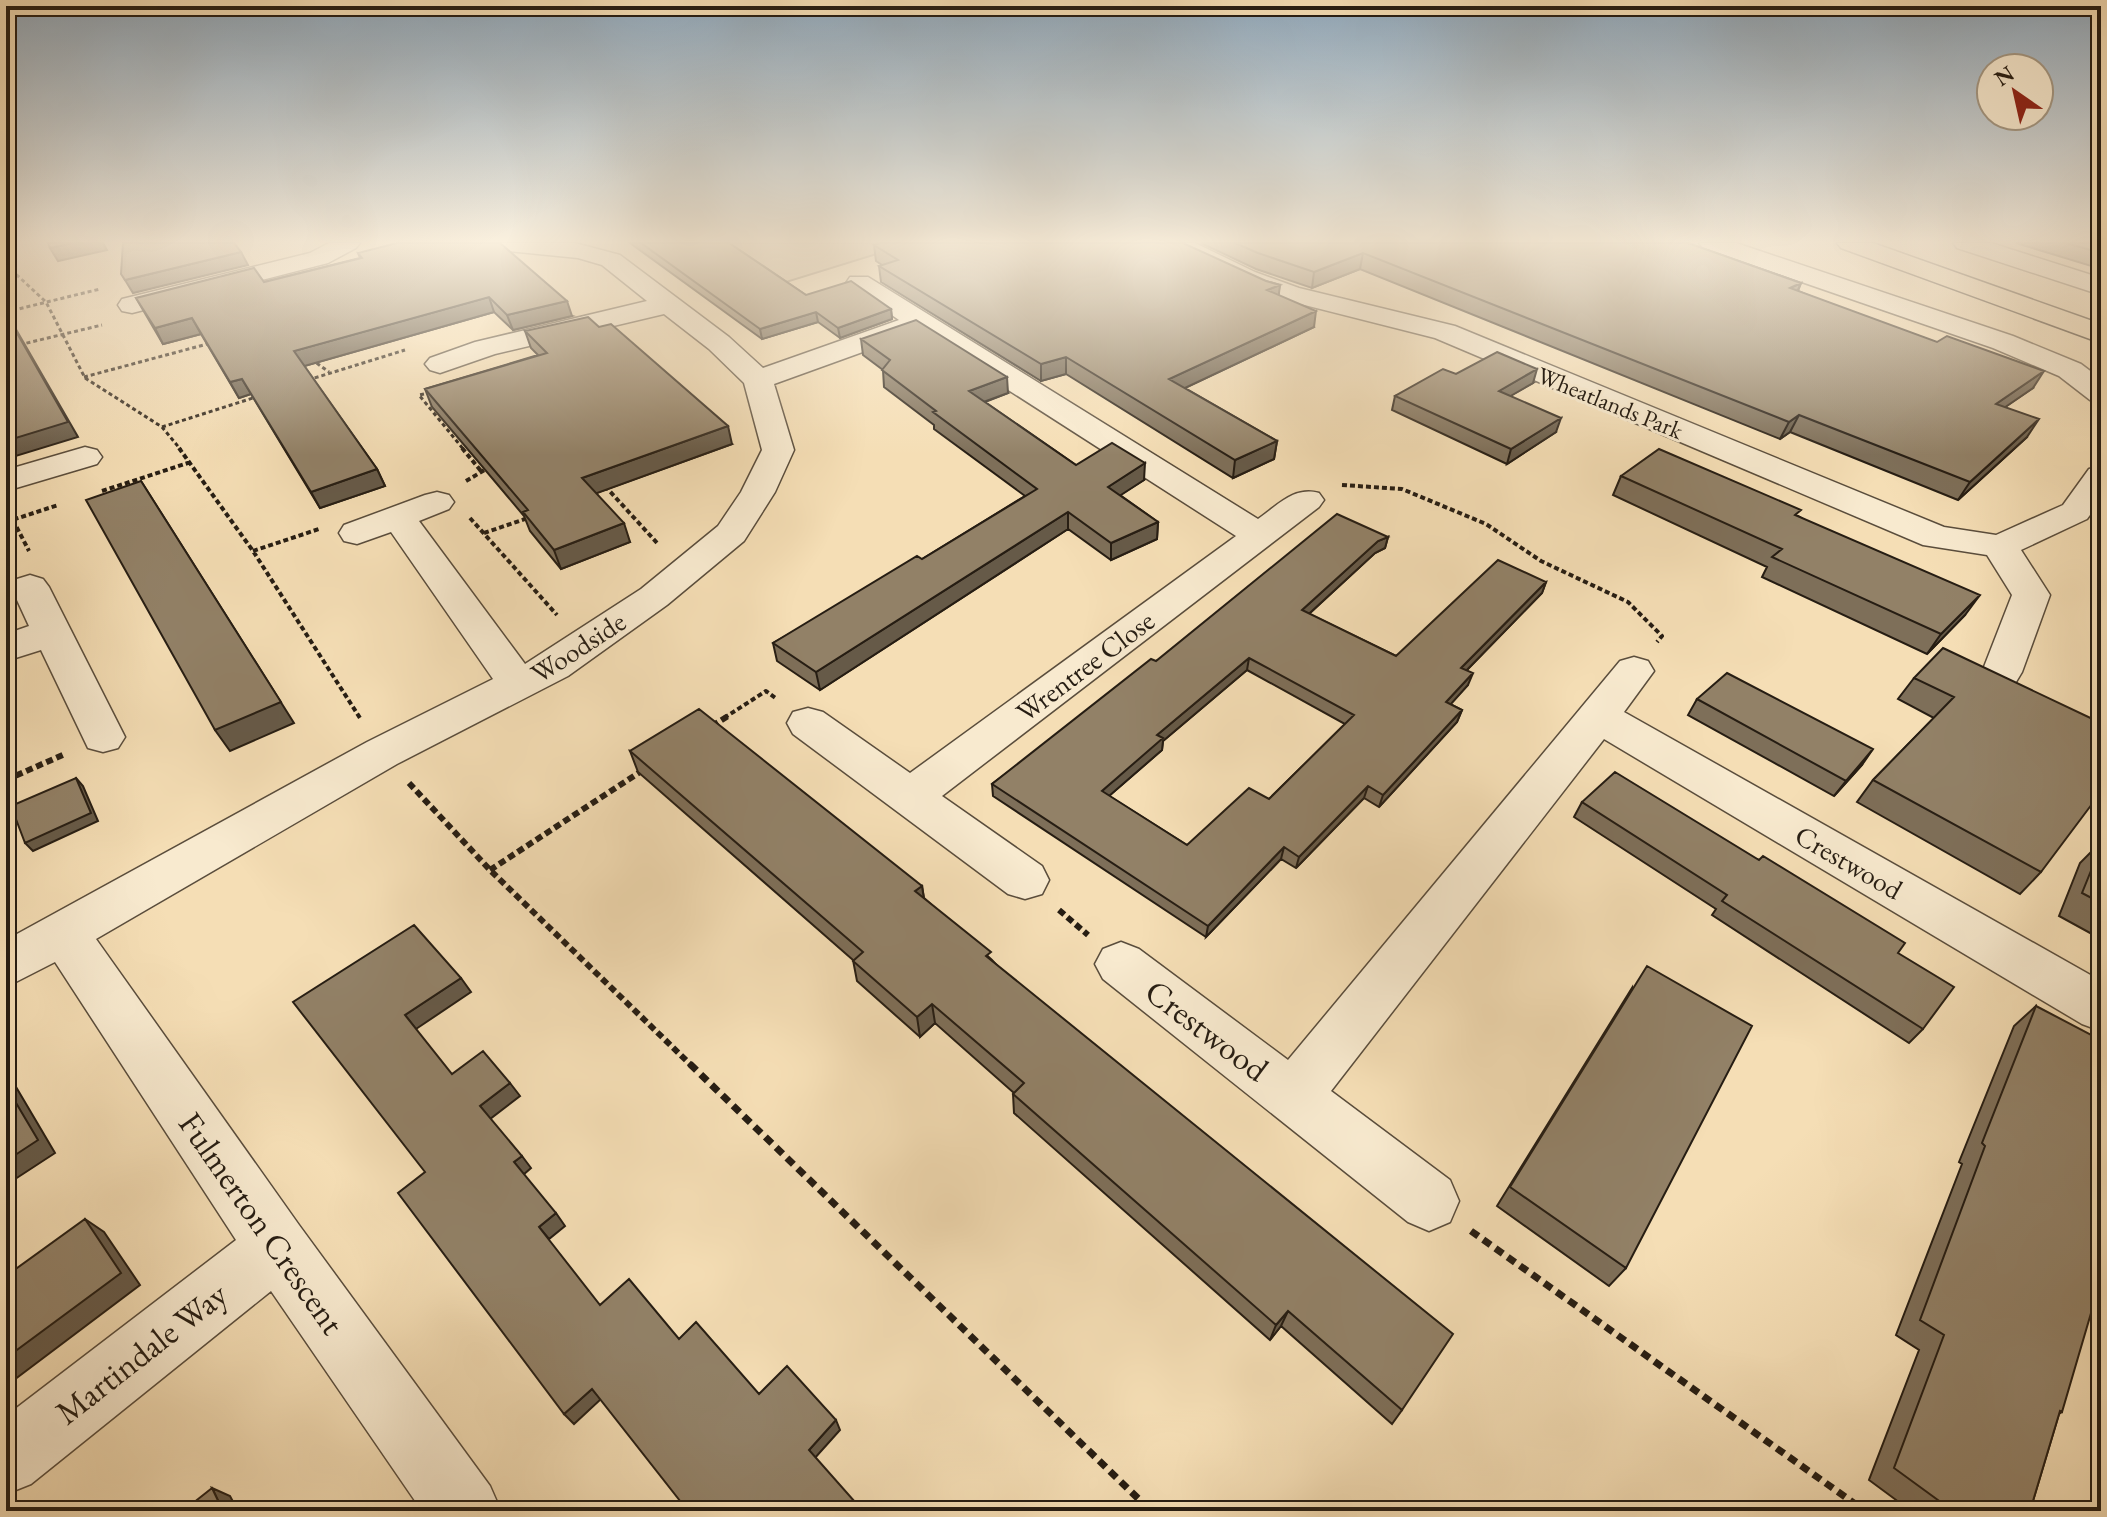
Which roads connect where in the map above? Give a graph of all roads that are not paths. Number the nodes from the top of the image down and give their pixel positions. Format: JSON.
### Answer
{"nodes":[{"id":1,"x":629,"y":314,"type":"edge"},
{"id":2,"x":678,"y":314,"type":"edge"},
{"id":3,"x":911,"y":314,"type":"edge"},
{"id":4,"x":1379,"y":314,"type":"edge"},
{"id":5,"x":1920,"y":314,"type":"edge"},
{"id":6,"x":2045,"y":314,"type":"edge"},
{"id":7,"x":923,"y":321,"type":"junction"},
{"id":8,"x":2101,"y":334,"type":"edge"},
{"id":9,"x":440,"y":364,"type":"road end"},
{"id":10,"x":758,"y":380,"type":"junction"},
{"id":11,"x":2101,"y":393,"type":"edge"},
{"id":12,"x":85,"y":457,"type":"dead end"},
{"id":13,"x":2101,"y":476,"type":"edge"},
{"id":14,"x":6,"y":481,"type":"edge"},
{"id":15,"x":443,"y":498,"type":"road end"},
{"id":16,"x":1307,"y":500,"type":"road end"},
{"id":17,"x":397,"y":516,"type":"junction"},
{"id":18,"x":357,"y":533,"type":"road end"},
{"id":19,"x":1259,"y":535,"type":"junction"},
{"id":20,"x":2000,"y":546,"type":"junction"},
{"id":21,"x":30,"y":587,"type":"dead end"},
{"id":22,"x":52,"y":632,"type":"junction"},
{"id":23,"x":6,"y":648,"type":"edge"},
{"id":24,"x":1634,"y":671,"type":"road end"},
{"id":25,"x":2002,"y":672,"type":"edge"},
{"id":26,"x":519,"y":685,"type":"junction"},
{"id":27,"x":1598,"y":716,"type":"junction"},
{"id":28,"x":808,"y":723,"type":"road end"},
{"id":29,"x":103,"y":737,"type":"road end"},
{"id":30,"x":910,"y":797,"type":"junction"},
{"id":31,"x":1025,"y":880,"type":"road end"},
{"id":32,"x":38,"y":924,"type":"junction"},
{"id":33,"x":1121,"y":964,"type":"road end"},
{"id":34,"x":6,"y":965,"type":"edge"},
{"id":35,"x":2101,"y":1008,"type":"edge"},
{"id":36,"x":1294,"y":1095,"type":"junction"},
{"id":37,"x":1429,"y":1201,"type":"road end"},
{"id":38,"x":277,"y":1247,"type":"junction"},
{"id":39,"x":6,"y":1459,"type":"edge"},
{"id":40,"x":465,"y":1511,"type":"edge"}],
"edges":[{"from":1,"to":9,"type":"street"},
{"from":2,"to":10,"type":"street"},
{"from":3,"to":7,"type":"street"},
{"from":4,"to":20,"type":"street","name":"Wheatlands Park"},
{"from":5,"to":11,"type":"street"},
{"from":6,"to":8,"type":"main road"},
{"from":7,"to":10,"type":"street"},
{"from":7,"to":19,"type":"street"},
{"from":10,"to":26,"type":"street","name":"Woodside"},
{"from":12,"to":14,"type":"street"},
{"from":13,"to":20,"type":"street"},
{"from":15,"to":17,"type":"street"},
{"from":16,"to":19,"type":"street","name":"Wrentree Close"},
{"from":17,"to":18,"type":"street"},
{"from":17,"to":26,"type":"street"},
{"from":19,"to":30,"type":"street","name":"Wrentree Close"},
{"from":20,"to":25,"type":"street"},
{"from":21,"to":22,"type":"street"},
{"from":22,"to":23,"type":"street"},
{"from":22,"to":29,"type":"street"},
{"from":24,"to":27,"type":"street","name":"Crestwood"},
{"from":26,"to":32,"type":"street","name":"Woodside"},
{"from":27,"to":35,"type":"street","name":"Crestwood"},
{"from":27,"to":36,"type":"street","name":"Crestwood"},
{"from":28,"to":30,"type":"street"},
{"from":30,"to":31,"type":"street"},
{"from":32,"to":34,"type":"street","name":"Woodside"},
{"from":32,"to":38,"type":"street","name":"Fulmerton Crescent"},
{"from":33,"to":36,"type":"street","name":"Crestwood"},
{"from":36,"to":37,"type":"street","name":"Crestwood"},
{"from":38,"to":39,"type":"street","name":"Martindale Way"},
{"from":38,"to":40,"type":"street","name":"Fulmerton Crescent"}]}
